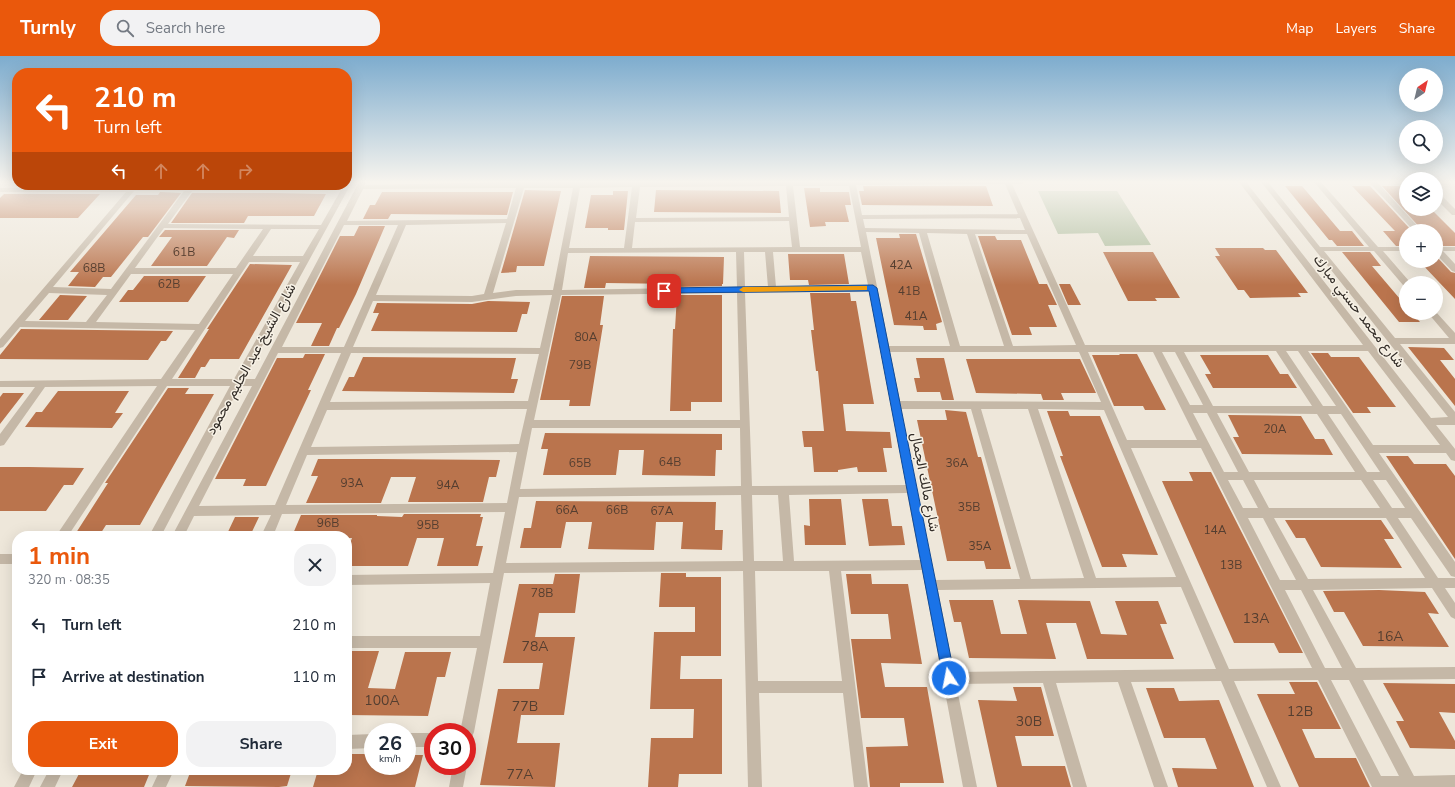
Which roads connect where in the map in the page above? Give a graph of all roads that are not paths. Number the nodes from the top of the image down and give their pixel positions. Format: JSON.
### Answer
{"nodes":[{"id":1,"x":109,"y":216,"type":"edge"},
{"id":2,"x":169,"y":216,"type":"edge"},
{"id":3,"x":330,"y":216,"type":"edge"},
{"id":4,"x":346,"y":216,"type":"edge"},
{"id":5,"x":512,"y":216,"type":"edge"},
{"id":6,"x":571,"y":216,"type":"edge"},
{"id":7,"x":632,"y":216,"type":"edge"},
{"id":8,"x":1004,"y":216,"type":"edge"},
{"id":9,"x":1023,"y":216,"type":"edge"},
{"id":10,"x":1268,"y":216,"type":"edge"},
{"id":11,"x":1291,"y":216,"type":"edge"},
{"id":12,"x":1347,"y":216,"type":"edge"},
{"id":13,"x":1404,"y":216,"type":"edge"},
{"id":14,"x":859,"y":217,"type":"joint"},
{"id":15,"x":793,"y":219,"type":"joint"},
{"id":16,"x":632,"y":220,"type":"junction"},
{"id":17,"x":511,"y":221,"type":"junction"},
{"id":18,"x":403,"y":222,"type":"junction"},
{"id":19,"x":342,"y":223,"type":"junction"},
{"id":20,"x":1411,"y":224,"type":"edge"},
{"id":21,"x":162,"y":226,"type":"junction"},
{"id":22,"x":268,"y":227,"type":"junction"},
{"id":23,"x":324,"y":227,"type":"junction"},
{"id":24,"x":862,"y":230,"type":"junction"},
{"id":25,"x":922,"y":231,"type":"junction"},
{"id":26,"x":970,"y":231,"type":"junction"},
{"id":27,"x":1030,"y":232,"type":"junction"},
{"id":28,"x":796,"y":249,"type":"junction"},
{"id":29,"x":865,"y":249,"type":"junction"},
{"id":30,"x":1318,"y":249,"type":"junction"},
{"id":31,"x":1376,"y":249,"type":"junction"},
{"id":32,"x":1399,"y":249,"type":"edge"},
{"id":33,"x":1443,"y":249,"type":"edge"},
{"id":34,"x":1455,"y":249,"type":"edge"},
{"id":35,"x":628,"y":250,"type":"junction"},
{"id":36,"x":740,"y":250,"type":"junction"},
{"id":37,"x":769,"y":250,"type":"junction"},
{"id":38,"x":564,"y":251,"type":"junction"},
{"id":39,"x":1443,"y":256,"type":"edge"},
{"id":40,"x":247,"y":259,"type":"junction"},
{"id":41,"x":306,"y":259,"type":"junction"},
{"id":42,"x":1455,"y":269,"type":"edge"},
{"id":43,"x":129,"y":271,"type":"junction"},
{"id":44,"x":238,"y":271,"type":"junction"},
{"id":45,"x":1400,"y":276,"type":"edge"},
{"id":46,"x":873,"y":288,"type":"junction"},
{"id":47,"x":772,"y":289,"type":"junction"},
{"id":48,"x":46,"y":290,"type":"junction"},
{"id":49,"x":741,"y":290,"type":"junction"},
{"id":50,"x":114,"y":292,"type":"junction"},
{"id":51,"x":557,"y":292,"type":"junction"},
{"id":52,"x":488,"y":297,"type":"junction"},
{"id":53,"x":370,"y":298,"type":"junction"},
{"id":54,"x":1438,"y":320,"type":"edge"},
{"id":55,"x":17,"y":324,"type":"junction"},
{"id":56,"x":89,"y":325,"type":"junction"},
{"id":57,"x":201,"y":327,"type":"junction"},
{"id":58,"x":1455,"y":340,"type":"edge"},
{"id":59,"x":1392,"y":341,"type":"junction"},
{"id":60,"x":0,"y":345,"type":"edge"},
{"id":61,"x":1082,"y":348,"type":"junction"},
{"id":62,"x":1279,"y":348,"type":"junction"},
{"id":63,"x":1301,"y":348,"type":"junction"},
{"id":64,"x":1370,"y":348,"type":"junction"},
{"id":65,"x":885,"y":349,"type":"junction"},
{"id":66,"x":956,"y":349,"type":"junction"},
{"id":67,"x":1010,"y":349,"type":"junction"},
{"id":68,"x":1156,"y":349,"type":"junction"},
{"id":69,"x":1178,"y":349,"type":"junction"},
{"id":70,"x":275,"y":350,"type":"junction"},
{"id":71,"x":348,"y":350,"type":"junction"},
{"id":72,"x":544,"y":351,"type":"junction"},
{"id":73,"x":237,"y":382,"type":"junction"},
{"id":74,"x":259,"y":382,"type":"junction"},
{"id":75,"x":43,"y":383,"type":"junction"},
{"id":76,"x":164,"y":383,"type":"junction"},
{"id":77,"x":0,"y":384,"type":"edge"},
{"id":78,"x":533,"y":405,"type":"junction"},
{"id":79,"x":896,"y":405,"type":"junction"},
{"id":80,"x":324,"y":406,"type":"junction"},
{"id":81,"x":975,"y":406,"type":"junction"},
{"id":82,"x":1032,"y":406,"type":"junction"},
{"id":83,"x":1107,"y":406,"type":"junction"},
{"id":84,"x":1186,"y":409,"type":"junction"},
{"id":85,"x":1211,"y":409,"type":"junction"},
{"id":86,"x":1320,"y":410,"type":"junction"},
{"id":87,"x":1344,"y":410,"type":"junction"},
{"id":88,"x":1455,"y":420,"type":"edge"},
{"id":89,"x":1428,"y":422,"type":"junction"},
{"id":90,"x":529,"y":424,"type":"junction"},
{"id":91,"x":744,"y":424,"type":"junction"},
{"id":92,"x":0,"y":442,"type":"edge"},
{"id":93,"x":1124,"y":444,"type":"junction"},
{"id":94,"x":1204,"y":444,"type":"junction"},
{"id":95,"x":523,"y":448,"type":"junction"},
{"id":96,"x":1370,"y":449,"type":"junction"},
{"id":97,"x":304,"y":451,"type":"junction"},
{"id":98,"x":1452,"y":453,"type":"edge"},
{"id":99,"x":1220,"y":476,"type":"junction"},
{"id":100,"x":1246,"y":476,"type":"junction"},
{"id":101,"x":1364,"y":476,"type":"junction"},
{"id":102,"x":1389,"y":476,"type":"junction"},
{"id":103,"x":912,"y":489,"type":"junction"},
{"id":104,"x":783,"y":490,"type":"junction"},
{"id":105,"x":746,"y":491,"type":"junction"},
{"id":106,"x":515,"y":493,"type":"junction"},
{"id":107,"x":512,"y":507,"type":"junction"},
{"id":108,"x":279,"y":510,"type":"junction"},
{"id":109,"x":191,"y":511,"type":"junction"},
{"id":110,"x":1239,"y":513,"type":"junction"},
{"id":111,"x":1266,"y":513,"type":"junction"},
{"id":112,"x":1388,"y":513,"type":"junction"},
{"id":113,"x":1415,"y":513,"type":"junction"},
{"id":114,"x":65,"y":531,"type":"edge"},
{"id":115,"x":157,"y":531,"type":"edge"},
{"id":116,"x":181,"y":531,"type":"edge"},
{"id":117,"x":269,"y":531,"type":"edge"},
{"id":118,"x":0,"y":559,"type":"edge"},
{"id":119,"x":12,"y":559,"type":"edge"},
{"id":120,"x":834,"y":565,"type":"junction"},
{"id":121,"x":927,"y":565,"type":"junction"},
{"id":122,"x":749,"y":566,"type":"junction"},
{"id":123,"x":789,"y":566,"type":"junction"},
{"id":124,"x":1455,"y":572,"type":"edge"},
{"id":125,"x":499,"y":573,"type":"junction"},
{"id":126,"x":352,"y":580,"type":"edge"},
{"id":127,"x":1184,"y":582,"type":"junction"},
{"id":128,"x":1092,"y":583,"type":"junction"},
{"id":129,"x":1435,"y":583,"type":"junction"},
{"id":130,"x":1455,"y":583,"type":"edge"},
{"id":131,"x":1027,"y":584,"type":"junction"},
{"id":132,"x":1305,"y":584,"type":"junction"},
{"id":133,"x":931,"y":585,"type":"junction"},
{"id":134,"x":1276,"y":585,"type":"junction"},
{"id":135,"x":1455,"y":614,"type":"edge"},
{"id":136,"x":352,"y":642,"type":"edge"},
{"id":137,"x":485,"y":642,"type":"junction"},
{"id":138,"x":1455,"y":673,"type":"edge"},
{"id":139,"x":1321,"y":674,"type":"junction"},
{"id":140,"x":1353,"y":674,"type":"junction"},
{"id":141,"x":1225,"y":676,"type":"junction"},
{"id":142,"x":1123,"y":677,"type":"junction"},
{"id":143,"x":949,"y":678,"type":"junction"},
{"id":144,"x":1048,"y":678,"type":"junction"},
{"id":145,"x":752,"y":687,"type":"junction"},
{"id":146,"x":849,"y":687,"type":"junction"},
{"id":147,"x":469,"y":723,"type":"edge"},
{"id":148,"x":364,"y":741,"type":"edge"},
{"id":149,"x":352,"y":742,"type":"edge"},
{"id":150,"x":27,"y":775,"type":"edge"},
{"id":151,"x":53,"y":775,"type":"edge"},
{"id":152,"x":165,"y":775,"type":"edge"},
{"id":153,"x":458,"y":775,"type":"edge"},
{"id":154,"x":1455,"y":782,"type":"edge"},
{"id":155,"x":1378,"y":785,"type":"edge"},
{"id":156,"x":1412,"y":785,"type":"edge"},
{"id":157,"x":21,"y":787,"type":"edge"},
{"id":158,"x":47,"y":787,"type":"edge"},
{"id":159,"x":159,"y":787,"type":"edge"},
{"id":160,"x":456,"y":787,"type":"edge"},
{"id":161,"x":755,"y":787,"type":"edge"},
{"id":162,"x":861,"y":787,"type":"edge"},
{"id":163,"x":970,"y":787,"type":"edge"},
{"id":164,"x":1080,"y":787,"type":"edge"},
{"id":165,"x":1162,"y":787,"type":"edge"},
{"id":166,"x":1274,"y":787,"type":"edge"}],
"edges":[{"from":1,"to":48,"type":"street"},
{"from":2,"to":21,"type":"street"},
{"from":3,"to":23,"type":"street","name":"شارع الشيخ عبد الحليم محمود"},
{"from":4,"to":19,"type":"street","name":"شارع الشيخ عبد الحليم محمود"},
{"from":5,"to":17,"type":"street"},
{"from":6,"to":38,"type":"street"},
{"from":7,"to":16,"type":"street"},
{"from":8,"to":14,"type":"street"},
{"from":9,"to":27,"type":"street"},
{"from":10,"to":64,"type":"street","name":"شارع محمد حسني مبارك"},
{"from":11,"to":30,"type":"street","name":"شارع محمد حسني مبارك"},
{"from":12,"to":31,"type":"street"},
{"from":13,"to":20,"type":"street"},
{"from":14,"to":24,"type":"street","name":"شارع مالك الجمال"},
{"from":15,"to":16,"type":"street"},
{"from":15,"to":28,"type":"street"},
{"from":16,"to":35,"type":"street"},
{"from":17,"to":18,"type":"street"},
{"from":17,"to":52,"type":"street"},
{"from":18,"to":19,"type":"street"},
{"from":18,"to":53,"type":"street"},
{"from":19,"to":70,"type":"street","name":"شارع الشيخ عبد الحليم محمود"},
{"from":21,"to":22,"type":"street"},
{"from":21,"to":43,"type":"street"},
{"from":22,"to":23,"type":"street"},
{"from":22,"to":40,"type":"street"},
{"from":23,"to":41,"type":"street","name":"شارع الشيخ عبد الحليم محمود"},
{"from":24,"to":25,"type":"street"},
{"from":24,"to":29,"type":"street","name":"شارع مالك الجمال"},
{"from":25,"to":26,"type":"street"},
{"from":25,"to":66,"type":"street"},
{"from":26,"to":27,"type":"street"},
{"from":26,"to":67,"type":"street"},
{"from":27,"to":61,"type":"street"},
{"from":28,"to":29,"type":"street"},
{"from":28,"to":37,"type":"street"},
{"from":29,"to":46,"type":"street","name":"شارع مالك الجمال"},
{"from":30,"to":31,"type":"street"},
{"from":30,"to":59,"type":"street","name":"شارع محمد حسني مبارك"},
{"from":31,"to":32,"type":"street"},
{"from":31,"to":45,"type":"street"},
{"from":33,"to":34,"type":"street"},
{"from":35,"to":36,"type":"street"},
{"from":35,"to":38,"type":"street"},
{"from":36,"to":37,"type":"street"},
{"from":36,"to":49,"type":"street"},
{"from":37,"to":47,"type":"street"},
{"from":38,"to":51,"type":"street"},
{"from":39,"to":42,"type":"street"},
{"from":40,"to":41,"type":"street"},
{"from":40,"to":44,"type":"street"},
{"from":41,"to":73,"type":"street","name":"شارع الشيخ عبد الحليم محمود"},
{"from":43,"to":44,"type":"street"},
{"from":43,"to":50,"type":"street"},
{"from":44,"to":57,"type":"street"},
{"from":46,"to":47,"type":"street"},
{"from":46,"to":65,"type":"street","name":"شارع مالك الجمال"},
{"from":47,"to":49,"type":"street"},
{"from":48,"to":50,"type":"street"},
{"from":48,"to":55,"type":"street"},
{"from":49,"to":51,"type":"street"},
{"from":49,"to":91,"type":"street"},
{"from":50,"to":56,"type":"street"},
{"from":51,"to":52,"type":"street"},
{"from":51,"to":72,"type":"street"},
{"from":52,"to":53,"type":"street"},
{"from":53,"to":71,"type":"street"},
{"from":54,"to":58,"type":"street"},
{"from":55,"to":56,"type":"street"},
{"from":55,"to":60,"type":"street"},
{"from":56,"to":57,"type":"street"},
{"from":57,"to":76,"type":"street"},
{"from":58,"to":59,"type":"street"},
{"from":59,"to":88,"type":"street","name":"شارع محمد حسني مبارك"},
{"from":61,"to":67,"type":"street"},
{"from":61,"to":68,"type":"street"},
{"from":61,"to":83,"type":"street"},
{"from":62,"to":63,"type":"street"},
{"from":62,"to":69,"type":"street"},
{"from":62,"to":86,"type":"street"},
{"from":63,"to":64,"type":"street"},
{"from":63,"to":87,"type":"street"},
{"from":64,"to":89,"type":"street","name":"شارع محمد حسني مبارك"},
{"from":65,"to":66,"type":"street"},
{"from":65,"to":79,"type":"street","name":"شارع مالك الجمال"},
{"from":66,"to":67,"type":"street"},
{"from":68,"to":69,"type":"street"},
{"from":68,"to":84,"type":"street"},
{"from":69,"to":85,"type":"street"},
{"from":70,"to":71,"type":"street"},
{"from":70,"to":74,"type":"street","name":"شارع الشيخ عبد الحليم محمود"},
{"from":71,"to":72,"type":"street"},
{"from":71,"to":80,"type":"street"},
{"from":72,"to":78,"type":"street"},
{"from":73,"to":74,"type":"street"},
{"from":73,"to":76,"type":"street"},
{"from":73,"to":115,"type":"street","name":"شارع الشيخ عبد الحليم محمود"},
{"from":74,"to":109,"type":"street","name":"شارع الشيخ عبد الحليم محمود"},
{"from":75,"to":76,"type":"street"},
{"from":75,"to":77,"type":"street"},
{"from":75,"to":92,"type":"street"},
{"from":76,"to":114,"type":"street"},
{"from":78,"to":80,"type":"street"},
{"from":78,"to":90,"type":"street"},
{"from":79,"to":81,"type":"street"},
{"from":79,"to":103,"type":"street","name":"شارع مالك الجمال"},
{"from":80,"to":97,"type":"street"},
{"from":81,"to":82,"type":"street"},
{"from":81,"to":131,"type":"street"},
{"from":82,"to":83,"type":"street"},
{"from":82,"to":128,"type":"street"},
{"from":83,"to":93,"type":"street"},
{"from":84,"to":85,"type":"street"},
{"from":84,"to":94,"type":"street"},
{"from":85,"to":86,"type":"street"},
{"from":85,"to":100,"type":"street"},
{"from":86,"to":87,"type":"street"},
{"from":86,"to":101,"type":"street"},
{"from":87,"to":96,"type":"street"},
{"from":88,"to":89,"type":"street"},
{"from":89,"to":98,"type":"street","name":"شارع محمد حسني مبارك"},
{"from":90,"to":91,"type":"street"},
{"from":90,"to":95,"type":"street"},
{"from":91,"to":105,"type":"street"},
{"from":93,"to":94,"type":"street"},
{"from":93,"to":127,"type":"street"},
{"from":94,"to":99,"type":"street"},
{"from":95,"to":97,"type":"street"},
{"from":95,"to":106,"type":"street"},
{"from":96,"to":98,"type":"street"},
{"from":96,"to":102,"type":"street"},
{"from":97,"to":108,"type":"street"},
{"from":99,"to":100,"type":"street"},
{"from":99,"to":110,"type":"street"},
{"from":100,"to":101,"type":"street"},
{"from":100,"to":111,"type":"street"},
{"from":101,"to":102,"type":"street"},
{"from":101,"to":112,"type":"street"},
{"from":102,"to":113,"type":"street"},
{"from":103,"to":104,"type":"street"},
{"from":103,"to":121,"type":"street","name":"شارع مالك الجمال"},
{"from":104,"to":105,"type":"street"},
{"from":104,"to":123,"type":"street"},
{"from":105,"to":106,"type":"street"},
{"from":105,"to":122,"type":"street"},
{"from":106,"to":107,"type":"street"},
{"from":107,"to":108,"type":"street"},
{"from":107,"to":125,"type":"street"},
{"from":108,"to":109,"type":"street"},
{"from":108,"to":117,"type":"street"},
{"from":109,"to":116,"type":"street","name":"شارع الشيخ عبد الحليم محمود"},
{"from":110,"to":111,"type":"street"},
{"from":110,"to":134,"type":"street"},
{"from":111,"to":112,"type":"street"},
{"from":111,"to":132,"type":"street"},
{"from":112,"to":113,"type":"street"},
{"from":112,"to":129,"type":"street"},
{"from":113,"to":124,"type":"street"},
{"from":118,"to":119,"type":"street"},
{"from":120,"to":121,"type":"street"},
{"from":120,"to":123,"type":"street"},
{"from":120,"to":146,"type":"street"},
{"from":121,"to":133,"type":"street","name":"شارع مالك الجمال"},
{"from":122,"to":123,"type":"street"},
{"from":122,"to":125,"type":"street"},
{"from":122,"to":145,"type":"street"},
{"from":125,"to":126,"type":"street"},
{"from":125,"to":137,"type":"street"},
{"from":127,"to":128,"type":"street"},
{"from":127,"to":141,"type":"street"},
{"from":128,"to":131,"type":"street"},
{"from":129,"to":130,"type":"street"},
{"from":129,"to":132,"type":"street"},
{"from":129,"to":135,"type":"street"},
{"from":131,"to":133,"type":"street"},
{"from":132,"to":134,"type":"street"},
{"from":132,"to":140,"type":"street"},
{"from":133,"to":143,"type":"street","name":"شارع مالك الجمال"},
{"from":134,"to":139,"type":"street"},
{"from":136,"to":137,"type":"street"},
{"from":137,"to":147,"type":"street"},
{"from":138,"to":140,"type":"street"},
{"from":139,"to":140,"type":"street"},
{"from":139,"to":141,"type":"street"},
{"from":139,"to":155,"type":"street"},
{"from":140,"to":156,"type":"street"},
{"from":141,"to":142,"type":"street"},
{"from":141,"to":166,"type":"street"},
{"from":142,"to":144,"type":"street"},
{"from":142,"to":165,"type":"street"},
{"from":143,"to":144,"type":"street"},
{"from":143,"to":163,"type":"street","name":"شارع مالك الجمال"},
{"from":144,"to":164,"type":"street"},
{"from":145,"to":146,"type":"street"},
{"from":145,"to":161,"type":"street"},
{"from":146,"to":162,"type":"street"},
{"from":148,"to":149,"type":"street"},
{"from":150,"to":157,"type":"street"},
{"from":151,"to":158,"type":"street"},
{"from":152,"to":159,"type":"street"},
{"from":153,"to":160,"type":"street"},
{"from":154,"to":156,"type":"street"},
{"from":155,"to":156,"type":"street"}]}
